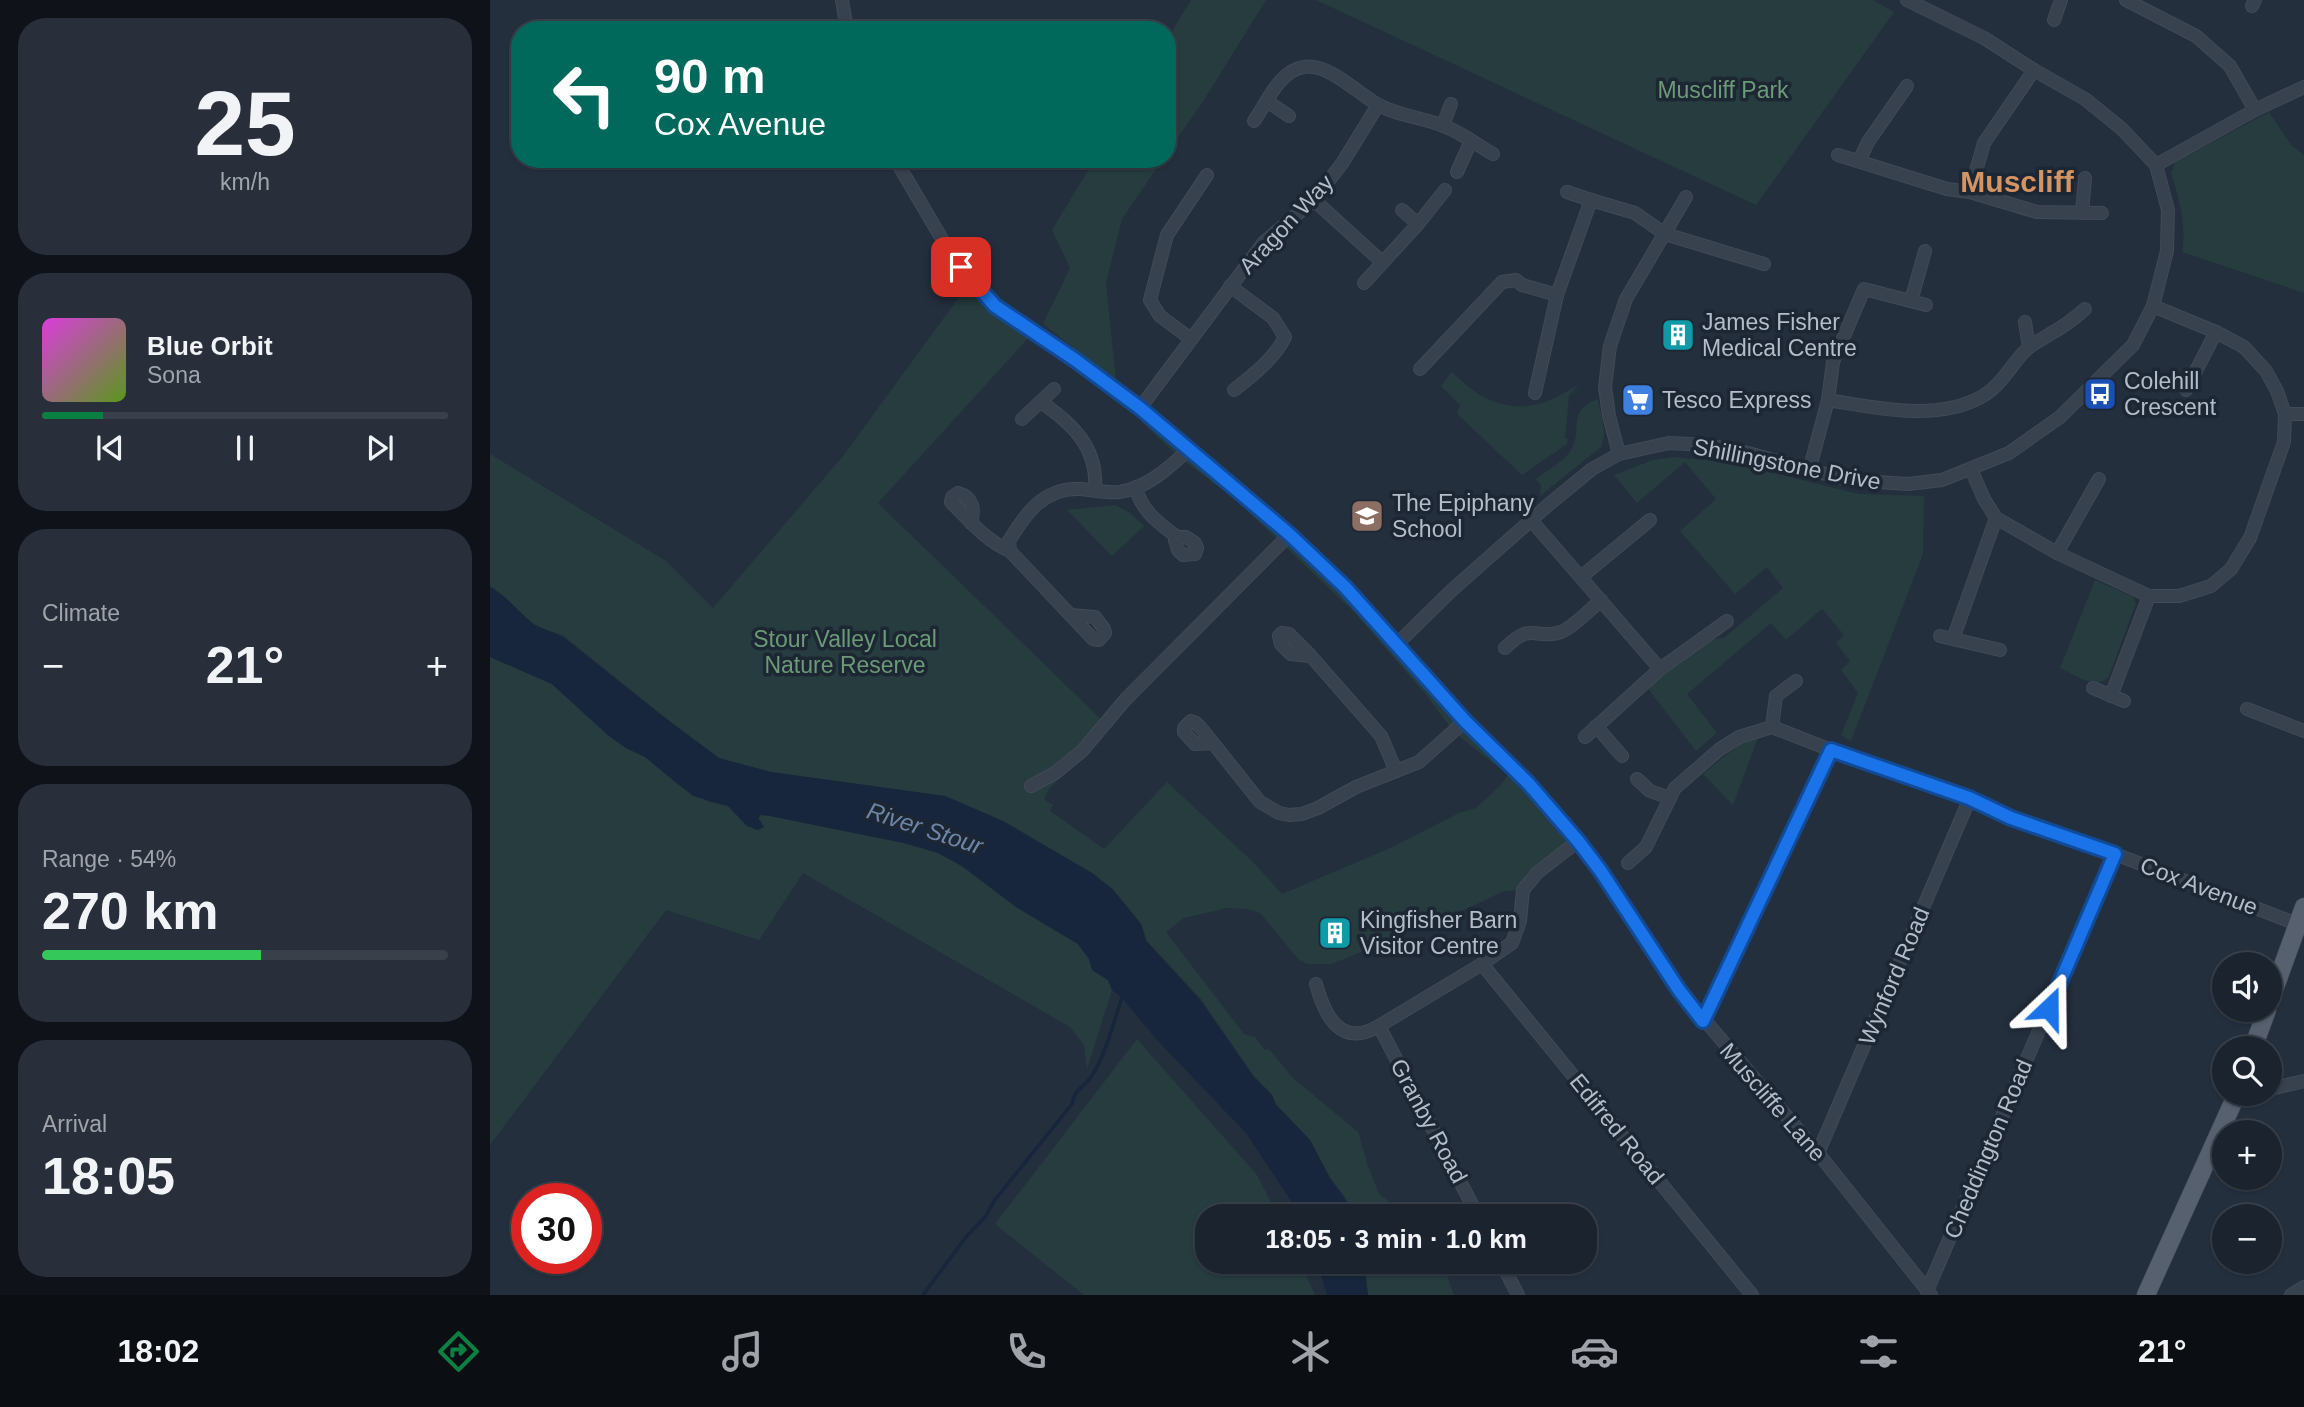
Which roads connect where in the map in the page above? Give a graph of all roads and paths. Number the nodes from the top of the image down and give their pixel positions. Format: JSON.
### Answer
{"nodes":[{"id":1,"x":842,"y":0,"type":"edge"},
{"id":2,"x":1907,"y":0,"type":"edge"},
{"id":3,"x":2061,"y":0,"type":"edge"},
{"id":4,"x":2126,"y":0,"type":"edge"},
{"id":5,"x":2054,"y":20,"type":"dead end"},
{"id":6,"x":846,"y":21,"type":"edge"},
{"id":7,"x":2034,"y":71,"type":"junction"},
{"id":8,"x":1907,"y":86,"type":"dead end"},
{"id":9,"x":2304,"y":87,"type":"edge"},
{"id":10,"x":1267,"y":101,"type":"junction"},
{"id":11,"x":1451,"y":104,"type":"dead end"},
{"id":12,"x":1378,"y":105,"type":"junction"},
{"id":13,"x":2255,"y":110,"type":"junction"},
{"id":14,"x":1289,"y":116,"type":"dead end"},
{"id":15,"x":1254,"y":121,"type":"dead end"},
{"id":16,"x":1443,"y":125,"type":"junction"},
{"id":17,"x":1471,"y":141,"type":"junction"},
{"id":18,"x":1493,"y":154,"type":"dead end"},
{"id":19,"x":1838,"y":155,"type":"dead end"},
{"id":20,"x":1859,"y":161,"type":"junction"},
{"id":21,"x":2157,"y":165,"type":"junction"},
{"id":22,"x":900,"y":168,"type":"edge"},
{"id":23,"x":1457,"y":172,"type":"dead end"},
{"id":24,"x":1208,"y":175,"type":"dead end"},
{"id":25,"x":2085,"y":178,"type":"dead end"},
{"id":26,"x":1445,"y":190,"type":"dead end"},
{"id":27,"x":1567,"y":192,"type":"dead end"},
{"id":28,"x":1970,"y":192,"type":"junction"},
{"id":29,"x":1686,"y":197,"type":"dead end"},
{"id":30,"x":1314,"y":200,"type":"junction"},
{"id":31,"x":1591,"y":200,"type":"junction"},
{"id":32,"x":1402,"y":210,"type":"dead end"},
{"id":33,"x":2082,"y":213,"type":"junction"},
{"id":34,"x":2102,"y":213,"type":"dead end"},
{"id":35,"x":1418,"y":224,"type":"junction"},
{"id":36,"x":1665,"y":234,"type":"junction"},
{"id":37,"x":1925,"y":251,"type":"dead end"},
{"id":38,"x":1382,"y":262,"type":"junction"},
{"id":39,"x":1764,"y":264,"type":"dead end"},
{"id":40,"x":1364,"y":283,"type":"dead end"},
{"id":41,"x":1230,"y":286,"type":"junction"},
{"id":42,"x":1556,"y":295,"type":"junction"},
{"id":43,"x":1910,"y":301,"type":"junction"},
{"id":44,"x":1926,"y":305,"type":"dead end"},
{"id":45,"x":2153,"y":306,"type":"junction"},
{"id":46,"x":2085,"y":309,"type":"dead end"},
{"id":47,"x":2025,"y":322,"type":"dead end"},
{"id":48,"x":2216,"y":332,"type":"junction"},
{"id":49,"x":1191,"y":339,"type":"junction"},
{"id":50,"x":2029,"y":347,"type":"junction"},
{"id":51,"x":1420,"y":369,"type":"dead end"},
{"id":52,"x":1054,"y":389,"type":"dead end"},
{"id":53,"x":1234,"y":390,"type":"dead end"},
{"id":54,"x":2186,"y":390,"type":"dead end"},
{"id":55,"x":1535,"y":393,"type":"dead end"},
{"id":56,"x":1828,"y":400,"type":"junction"},
{"id":57,"x":1041,"y":402,"type":"junction"},
{"id":58,"x":1140,"y":408,"type":"junction"},
{"id":59,"x":2285,"y":414,"type":"junction"},
{"id":60,"x":2304,"y":415,"type":"edge"},
{"id":61,"x":1022,"y":419,"type":"dead end"},
{"id":62,"x":1188,"y":450,"type":"junction"},
{"id":63,"x":1619,"y":454,"type":"junction"},
{"id":64,"x":1971,"y":469,"type":"junction"},
{"id":65,"x":1809,"y":471,"type":"junction"},
{"id":66,"x":2099,"y":479,"type":"dead end"},
{"id":67,"x":1136,"y":487,"type":"junction"},
{"id":68,"x":1095,"y":490,"type":"junction"},
{"id":69,"x":1996,"y":518,"type":"junction"},
{"id":70,"x":1531,"y":520,"type":"junction"},
{"id":71,"x":1650,"y":520,"type":"dead end"},
{"id":72,"x":971,"y":523,"type":"dead end"},
{"id":73,"x":1289,"y":534,"type":"junction"},
{"id":74,"x":1177,"y":537,"type":"dead end"},
{"id":75,"x":1010,"y":551,"type":"junction"},
{"id":76,"x":2057,"y":553,"type":"junction"},
{"id":77,"x":1581,"y":577,"type":"junction"},
{"id":78,"x":2149,"y":596,"type":"junction"},
{"id":79,"x":1601,"y":600,"type":"junction"},
{"id":80,"x":1070,"y":615,"type":"dead end"},
{"id":81,"x":1727,"y":621,"type":"dead end"},
{"id":82,"x":1397,"y":644,"type":"junction"},
{"id":83,"x":1505,"y":648,"type":"dead end"},
{"id":84,"x":2000,"y":650,"type":"dead end"},
{"id":85,"x":1310,"y":656,"type":"dead end"},
{"id":86,"x":1660,"y":669,"type":"junction"},
{"id":87,"x":1796,"y":681,"type":"dead end"},
{"id":88,"x":2093,"y":688,"type":"dead end"},
{"id":89,"x":2111,"y":696,"type":"junction"},
{"id":90,"x":2124,"y":701,"type":"dead end"},
{"id":91,"x":2247,"y":709,"type":"dead end"},
{"id":92,"x":1465,"y":721,"type":"junction"},
{"id":93,"x":1596,"y":726,"type":"junction"},
{"id":94,"x":1772,"y":727,"type":"junction"},
{"id":95,"x":2304,"y":731,"type":"edge"},
{"id":96,"x":1585,"y":737,"type":"dead end"},
{"id":97,"x":1212,"y":743,"type":"dead end"},
{"id":98,"x":1831,"y":750,"type":"junction"},
{"id":99,"x":1622,"y":756,"type":"dead end"},
{"id":100,"x":1396,"y":771,"type":"junction"},
{"id":101,"x":1637,"y":779,"type":"dead end"},
{"id":102,"x":1031,"y":786,"type":"dead end"},
{"id":103,"x":1670,"y":798,"type":"junction"},
{"id":104,"x":1969,"y":798,"type":"junction"},
{"id":105,"x":1578,"y":841,"type":"junction"},
{"id":106,"x":2115,"y":854,"type":"junction"},
{"id":107,"x":1628,"y":863,"type":"dead end"},
{"id":108,"x":2304,"y":907,"type":"edge"},
{"id":109,"x":2297,"y":924,"type":"junction"},
{"id":110,"x":1482,"y":964,"type":"junction"},
{"id":111,"x":2282,"y":967,"type":"edge"},
{"id":112,"x":1316,"y":984,"type":"dead end"},
{"id":113,"x":1703,"y":1021,"type":"junction"},
{"id":114,"x":1379,"y":1026,"type":"junction"},
{"id":115,"x":2304,"y":1081,"type":"edge"},
{"id":116,"x":2282,"y":1086,"type":"edge"},
{"id":117,"x":2236,"y":1106,"type":"edge"},
{"id":118,"x":2236,"y":1106,"type":"edge"},
{"id":119,"x":1818,"y":1153,"type":"junction"},
{"id":120,"x":1472,"y":1204,"type":"edge"},
{"id":121,"x":1508,"y":1274,"type":"edge"},
{"id":122,"x":2304,"y":1287,"type":"edge"},
{"id":123,"x":1929,"y":1293,"type":"edge"},
{"id":124,"x":1518,"y":1295,"type":"edge"},
{"id":125,"x":1752,"y":1295,"type":"edge"},
{"id":126,"x":2146,"y":1295,"type":"edge"},
{"id":127,"x":2156,"y":1295,"type":"edge"},
{"id":128,"x":2291,"y":1295,"type":"edge"}],
"edges":[{"from":1,"to":6,"type":"street"},
{"from":2,"to":7,"type":"street"},
{"from":3,"to":5,"type":"street"},
{"from":4,"to":13,"type":"street"},
{"from":7,"to":21,"type":"street"},
{"from":7,"to":28,"type":"street"},
{"from":8,"to":20,"type":"street"},
{"from":9,"to":13,"type":"street"},
{"from":10,"to":12,"type":"street"},
{"from":10,"to":14,"type":"street"},
{"from":10,"to":15,"type":"street"},
{"from":11,"to":16,"type":"street"},
{"from":12,"to":16,"type":"street"},
{"from":12,"to":30,"type":"street","name":"Aragon Way"},
{"from":13,"to":21,"type":"street"},
{"from":16,"to":17,"type":"street"},
{"from":17,"to":18,"type":"street"},
{"from":17,"to":23,"type":"street"},
{"from":19,"to":20,"type":"street"},
{"from":20,"to":28,"type":"street"},
{"from":21,"to":45,"type":"street","name":"Shillingstone Drive"},
{"from":22,"to":58,"type":"street","name":"Muscliffe Lane"},
{"from":24,"to":49,"type":"street"},
{"from":25,"to":33,"type":"street"},
{"from":26,"to":35,"type":"street"},
{"from":27,"to":31,"type":"street"},
{"from":28,"to":33,"type":"street"},
{"from":29,"to":36,"type":"street"},
{"from":30,"to":38,"type":"street"},
{"from":30,"to":41,"type":"street","name":"Aragon Way"},
{"from":31,"to":36,"type":"street"},
{"from":31,"to":42,"type":"street"},
{"from":32,"to":35,"type":"street"},
{"from":33,"to":34,"type":"street"},
{"from":35,"to":38,"type":"street"},
{"from":36,"to":39,"type":"street"},
{"from":36,"to":63,"type":"street"},
{"from":37,"to":43,"type":"street"},
{"from":38,"to":40,"type":"street"},
{"from":41,"to":49,"type":"street","name":"Aragon Way"},
{"from":41,"to":53,"type":"street"},
{"from":42,"to":51,"type":"street"},
{"from":42,"to":55,"type":"street"},
{"from":43,"to":44,"type":"street"},
{"from":43,"to":56,"type":"street"},
{"from":45,"to":48,"type":"street"},
{"from":45,"to":64,"type":"street","name":"Shillingstone Drive"},
{"from":46,"to":50,"type":"street"},
{"from":47,"to":50,"type":"street"},
{"from":48,"to":54,"type":"street"},
{"from":48,"to":59,"type":"street"},
{"from":49,"to":58,"type":"street","name":"Aragon Way"},
{"from":50,"to":56,"type":"street"},
{"from":52,"to":57,"type":"street"},
{"from":56,"to":65,"type":"street"},
{"from":57,"to":61,"type":"street"},
{"from":57,"to":68,"type":"street"},
{"from":58,"to":62,"type":"street","name":"Muscliffe Lane"},
{"from":59,"to":60,"type":"street"},
{"from":59,"to":78,"type":"street"},
{"from":62,"to":67,"type":"street"},
{"from":62,"to":73,"type":"street","name":"Muscliffe Lane"},
{"from":63,"to":65,"type":"street","name":"Shillingstone Drive"},
{"from":63,"to":70,"type":"street","name":"Shillingstone Drive"},
{"from":64,"to":65,"type":"street","name":"Shillingstone Drive"},
{"from":64,"to":69,"type":"street"},
{"from":66,"to":76,"type":"street"},
{"from":67,"to":68,"type":"street"},
{"from":67,"to":74,"type":"street"},
{"from":68,"to":75,"type":"street"},
{"from":69,"to":76,"type":"street"},
{"from":69,"to":84,"type":"street"},
{"from":70,"to":77,"type":"street"},
{"from":70,"to":82,"type":"street","name":"Shillingstone Drive"},
{"from":71,"to":77,"type":"street"},
{"from":72,"to":75,"type":"street"},
{"from":73,"to":82,"type":"street","name":"Muscliffe Lane"},
{"from":73,"to":102,"type":"street"},
{"from":75,"to":80,"type":"street"},
{"from":76,"to":78,"type":"street"},
{"from":77,"to":79,"type":"street"},
{"from":78,"to":89,"type":"street"},
{"from":79,"to":83,"type":"street"},
{"from":79,"to":86,"type":"street"},
{"from":81,"to":86,"type":"street"},
{"from":82,"to":92,"type":"street","name":"Muscliffe Lane"},
{"from":85,"to":100,"type":"street"},
{"from":86,"to":93,"type":"street"},
{"from":87,"to":94,"type":"street"},
{"from":88,"to":89,"type":"street"},
{"from":89,"to":90,"type":"street"},
{"from":91,"to":95,"type":"street"},
{"from":92,"to":100,"type":"street"},
{"from":92,"to":105,"type":"street","name":"Muscliffe Lane"},
{"from":93,"to":96,"type":"street"},
{"from":93,"to":99,"type":"street"},
{"from":94,"to":98,"type":"street","name":"Cox Avenue"},
{"from":94,"to":103,"type":"street"},
{"from":97,"to":100,"type":"street"},
{"from":98,"to":104,"type":"street","name":"Cox Avenue"},
{"from":98,"to":113,"type":"street"},
{"from":101,"to":103,"type":"street"},
{"from":103,"to":107,"type":"street"},
{"from":104,"to":106,"type":"street","name":"Cox Avenue"},
{"from":104,"to":119,"type":"street","name":"Wynford Road"},
{"from":105,"to":110,"type":"street"},
{"from":105,"to":113,"type":"street","name":"Muscliffe Lane"},
{"from":106,"to":109,"type":"street","name":"Cox Avenue"},
{"from":106,"to":123,"type":"street","name":"Cheddington Road"},
{"from":108,"to":109,"type":"main road"},
{"from":109,"to":111,"type":"main road"},
{"from":110,"to":114,"type":"street"},
{"from":110,"to":125,"type":"street","name":"Edifred Road"},
{"from":112,"to":114,"type":"street"},
{"from":113,"to":119,"type":"street","name":"Muscliffe Lane"},
{"from":114,"to":120,"type":"street","name":"Granby Road"},
{"from":115,"to":116,"type":"street"},
{"from":117,"to":126,"type":"main road"},
{"from":118,"to":127,"type":"main road"},
{"from":119,"to":123,"type":"street","name":"Muscliffe Lane"},
{"from":121,"to":124,"type":"street"},
{"from":122,"to":128,"type":"street"}]}
